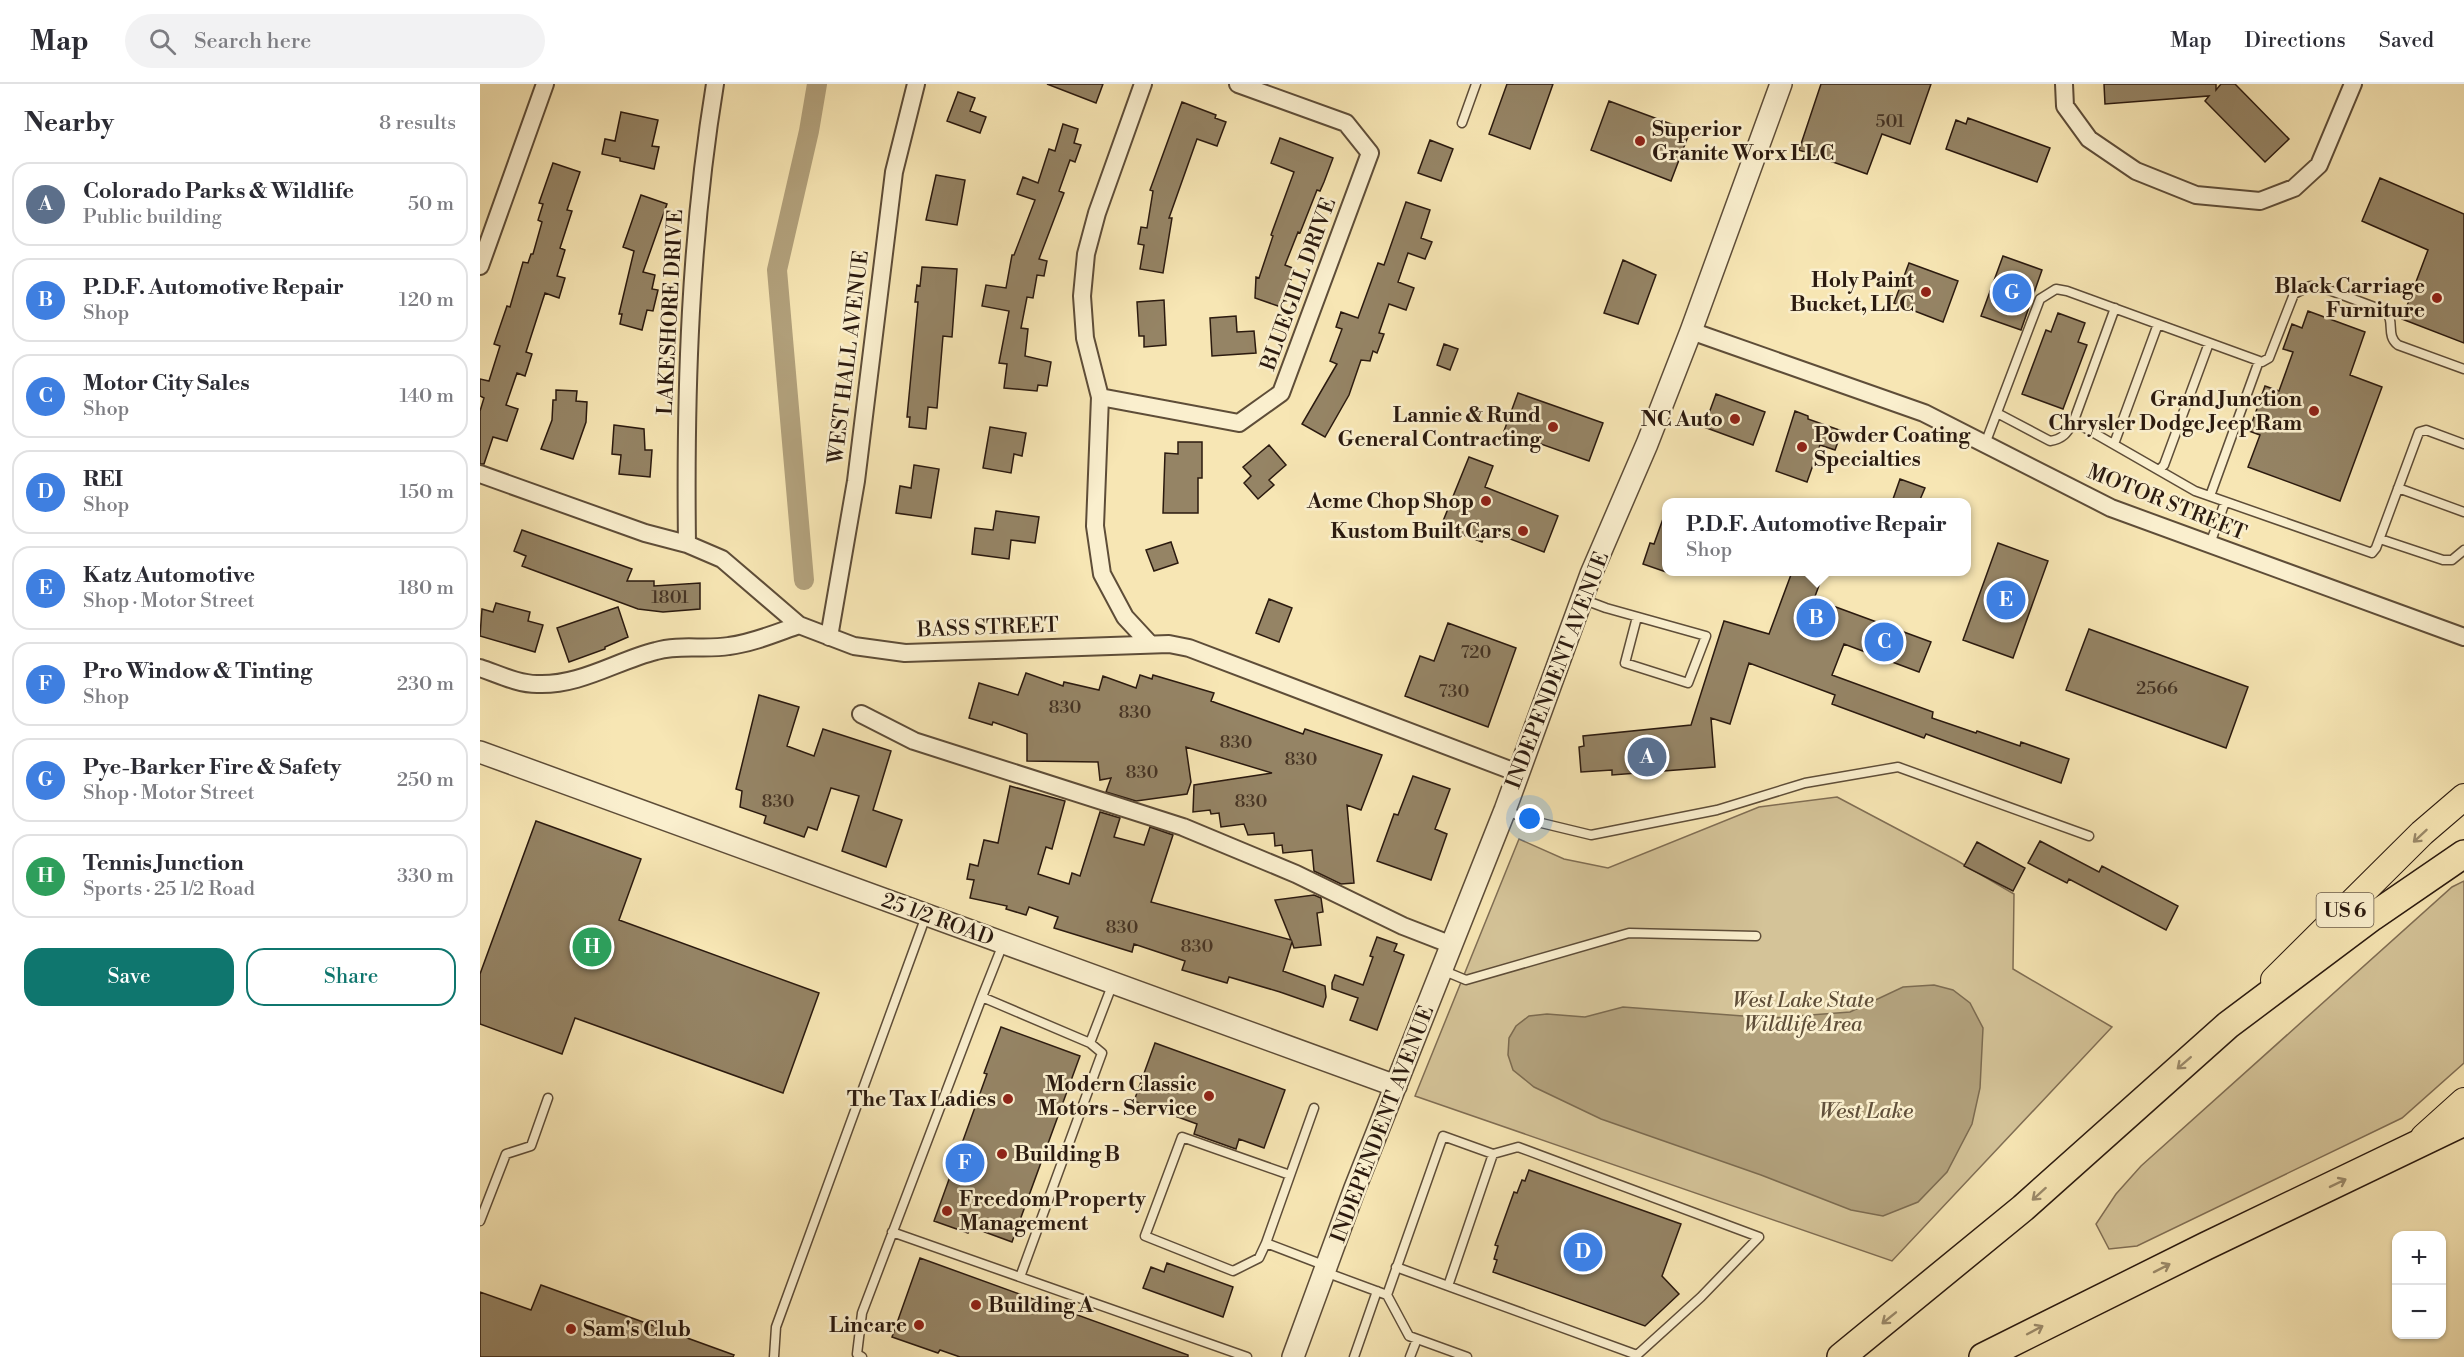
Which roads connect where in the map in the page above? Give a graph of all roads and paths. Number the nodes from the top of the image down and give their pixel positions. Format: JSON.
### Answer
{"nodes":[{"id":1,"x":545,"y":84,"type":"edge"},
{"id":2,"x":714,"y":84,"type":"edge"},
{"id":3,"x":916,"y":84,"type":"edge"},
{"id":4,"x":1143,"y":84,"type":"edge"},
{"id":5,"x":1238,"y":84,"type":"edge"},
{"id":6,"x":1476,"y":84,"type":"edge"},
{"id":7,"x":1781,"y":84,"type":"edge"},
{"id":8,"x":2064,"y":84,"type":"edge"},
{"id":9,"x":2353,"y":84,"type":"edge"},
{"id":10,"x":1462,"y":123,"type":"dead end"},
{"id":11,"x":480,"y":266,"type":"edge"},
{"id":12,"x":2115,"y":308,"type":"junction"},
{"id":13,"x":2158,"y":324,"type":"junction"},
{"id":14,"x":1691,"y":331,"type":"junction"},
{"id":15,"x":2209,"y":343,"type":"junction"},
{"id":16,"x":2259,"y":361,"type":"junction"},
{"id":17,"x":2464,"y":369,"type":"edge"},
{"id":18,"x":1100,"y":397,"type":"junction"},
{"id":19,"x":1997,"y":413,"type":"junction"},
{"id":20,"x":2073,"y":423,"type":"junction"},
{"id":21,"x":1985,"y":444,"type":"junction"},
{"id":22,"x":2114,"y":444,"type":"junction"},
{"id":23,"x":2464,"y":444,"type":"edge"},
{"id":24,"x":2159,"y":470,"type":"junction"},
{"id":25,"x":480,"y":474,"type":"edge"},
{"id":26,"x":2398,"y":488,"type":"junction"},
{"id":27,"x":2210,"y":496,"type":"junction"},
{"id":28,"x":2225,"y":502,"type":"junction"},
{"id":29,"x":2464,"y":512,"type":"edge"},
{"id":30,"x":2380,"y":539,"type":"junction"},
{"id":31,"x":687,"y":543,"type":"junction"},
{"id":32,"x":2210,"y":544,"type":"junction"},
{"id":33,"x":2464,"y":550,"type":"edge"},
{"id":34,"x":1582,"y":599,"type":"junction"},
{"id":35,"x":1637,"y":617,"type":"junction"},
{"id":36,"x":799,"y":625,"type":"junction"},
{"id":37,"x":829,"y":637,"type":"junction"},
{"id":38,"x":2464,"y":637,"type":"edge"},
{"id":39,"x":1150,"y":644,"type":"junction"},
{"id":40,"x":480,"y":668,"type":"edge"},
{"id":41,"x":861,"y":714,"type":"dead end"},
{"id":42,"x":480,"y":752,"type":"edge"},
{"id":43,"x":1518,"y":773,"type":"junction"},
{"id":44,"x":2464,"y":797,"type":"edge"},
{"id":45,"x":1504,"y":810,"type":"junction"},
{"id":46,"x":2089,"y":836,"type":"dead end"},
{"id":47,"x":2464,"y":854,"type":"edge"},
{"id":48,"x":926,"y":915,"type":"junction"},
{"id":49,"x":1756,"y":936,"type":"dead end"},
{"id":50,"x":1003,"y":943,"type":"junction"},
{"id":51,"x":1452,"y":945,"type":"junction"},
{"id":52,"x":1442,"y":970,"type":"junction"},
{"id":53,"x":1113,"y":983,"type":"junction"},
{"id":54,"x":982,"y":997,"type":"junction"},
{"id":55,"x":2228,"y":1025,"type":"junction"},
{"id":56,"x":1090,"y":1043,"type":"junction"},
{"id":57,"x":1396,"y":1086,"type":"junction"},
{"id":58,"x":548,"y":1098,"type":"dead end"},
{"id":59,"x":2464,"y":1101,"type":"edge"},
{"id":60,"x":1314,"y":1108,"type":"dead end"},
{"id":61,"x":2464,"y":1122,"type":"edge"},
{"id":62,"x":2415,"y":1146,"type":"junction"},
{"id":63,"x":1493,"y":1154,"type":"junction"},
{"id":64,"x":1290,"y":1175,"type":"junction"},
{"id":65,"x":480,"y":1221,"type":"edge"},
{"id":66,"x":892,"y":1232,"type":"junction"},
{"id":67,"x":1266,"y":1242,"type":"junction"},
{"id":68,"x":1396,"y":1267,"type":"junction"},
{"id":69,"x":1325,"y":1269,"type":"junction"},
{"id":70,"x":1020,"y":1277,"type":"junction"},
{"id":71,"x":1448,"y":1286,"type":"junction"},
{"id":72,"x":1377,"y":1291,"type":"junction"},
{"id":73,"x":1387,"y":1295,"type":"junction"},
{"id":74,"x":1417,"y":1339,"type":"junction"},
{"id":75,"x":1232,"y":1355,"type":"edge"},
{"id":76,"x":774,"y":1357,"type":"edge"},
{"id":77,"x":862,"y":1357,"type":"edge"},
{"id":78,"x":1247,"y":1357,"type":"edge"},
{"id":79,"x":1293,"y":1357,"type":"edge"},
{"id":80,"x":1354,"y":1357,"type":"edge"},
{"id":81,"x":1410,"y":1357,"type":"edge"},
{"id":82,"x":1467,"y":1357,"type":"edge"},
{"id":83,"x":1841,"y":1357,"type":"edge"},
{"id":84,"x":1983,"y":1357,"type":"edge"}],
"edges":[{"from":1,"to":11,"type":"street"},
{"from":2,"to":31,"type":"street","name":"LAKESHORE DRIVE"},
{"from":3,"to":37,"type":"street","name":"WEST HALL AVENUE"},
{"from":4,"to":18,"type":"street"},
{"from":5,"to":18,"type":"street","name":"BLUEGILL DRIVE"},
{"from":6,"to":10,"type":"lane"},
{"from":7,"to":14,"type":"street","name":"INDEPENDENT AVENUE"},
{"from":8,"to":9,"type":"street"},
{"from":12,"to":13,"type":"lane"},
{"from":12,"to":19,"type":"lane"},
{"from":12,"to":20,"type":"lane"},
{"from":13,"to":15,"type":"lane"},
{"from":13,"to":22,"type":"lane"},
{"from":14,"to":21,"type":"street","name":"MOTOR STREET"},
{"from":14,"to":34,"type":"street","name":"INDEPENDENT AVENUE"},
{"from":15,"to":16,"type":"lane"},
{"from":15,"to":24,"type":"lane"},
{"from":16,"to":17,"type":"lane"},
{"from":16,"to":27,"type":"lane"},
{"from":18,"to":39,"type":"street"},
{"from":19,"to":20,"type":"lane"},
{"from":19,"to":21,"type":"lane"},
{"from":20,"to":22,"type":"lane"},
{"from":21,"to":32,"type":"street","name":"MOTOR STREET"},
{"from":22,"to":24,"type":"lane"},
{"from":23,"to":26,"type":"lane"},
{"from":24,"to":27,"type":"lane"},
{"from":25,"to":31,"type":"street","name":"BASS STREET"},
{"from":26,"to":29,"type":"lane"},
{"from":26,"to":30,"type":"lane"},
{"from":27,"to":28,"type":"lane"},
{"from":28,"to":30,"type":"lane"},
{"from":28,"to":32,"type":"lane"},
{"from":30,"to":33,"type":"lane"},
{"from":31,"to":36,"type":"street","name":"BASS STREET"},
{"from":32,"to":38,"type":"street","name":"MOTOR STREET"},
{"from":34,"to":35,"type":"lane"},
{"from":34,"to":43,"type":"street","name":"INDEPENDENT AVENUE"},
{"from":35,"to":35,"type":"lane"},
{"from":36,"to":37,"type":"street","name":"BASS STREET"},
{"from":36,"to":40,"type":"street"},
{"from":37,"to":39,"type":"street","name":"BASS STREET"},
{"from":39,"to":43,"type":"street","name":"BASS STREET"},
{"from":41,"to":51,"type":"street"},
{"from":42,"to":48,"type":"street","name":"25 1/2 ROAD"},
{"from":43,"to":45,"type":"street","name":"INDEPENDENT AVENUE"},
{"from":44,"to":55,"type":"main road","number":"US 6","one_way":true},
{"from":45,"to":46,"type":"lane"},
{"from":45,"to":51,"type":"street","name":"INDEPENDENT AVENUE"},
{"from":47,"to":55,"type":"highway"},
{"from":48,"to":50,"type":"street","name":"25 1/2 ROAD"},
{"from":48,"to":76,"type":"lane"},
{"from":49,"to":52,"type":"lane"},
{"from":50,"to":53,"type":"street","name":"25 1/2 ROAD"},
{"from":50,"to":54,"type":"lane"},
{"from":51,"to":52,"type":"street","name":"INDEPENDENT AVENUE"},
{"from":52,"to":57,"type":"street","name":"INDEPENDENT AVENUE"},
{"from":53,"to":56,"type":"lane"},
{"from":53,"to":57,"type":"street","name":"25 1/2 ROAD"},
{"from":54,"to":56,"type":"lane"},
{"from":54,"to":66,"type":"lane"},
{"from":55,"to":83,"type":"highway","one_way":true},
{"from":56,"to":70,"type":"lane"},
{"from":57,"to":69,"type":"street","name":"INDEPENDENT AVENUE"},
{"from":58,"to":65,"type":"lane"},
{"from":59,"to":62,"type":"main road"},
{"from":60,"to":64,"type":"lane"},
{"from":61,"to":62,"type":"highway"},
{"from":84,"to":62,"type":"highway","one_way":true},
{"from":63,"to":68,"type":"lane"},
{"from":63,"to":71,"type":"lane"},
{"from":63,"to":71,"type":"lane"},
{"from":64,"to":67,"type":"lane"},
{"from":64,"to":67,"type":"lane"},
{"from":66,"to":70,"type":"lane"},
{"from":66,"to":77,"type":"lane"},
{"from":67,"to":69,"type":"lane"},
{"from":68,"to":71,"type":"lane"},
{"from":68,"to":73,"type":"lane"},
{"from":69,"to":72,"type":"lane"},
{"from":69,"to":79,"type":"street","name":"INDEPENDENT AVENUE"},
{"from":70,"to":75,"type":"lane"},
{"from":72,"to":73,"type":"lane"},
{"from":72,"to":80,"type":"lane"},
{"from":73,"to":74,"type":"lane"},
{"from":74,"to":81,"type":"lane"},
{"from":74,"to":82,"type":"lane"},
{"from":75,"to":78,"type":"lane"}]}
